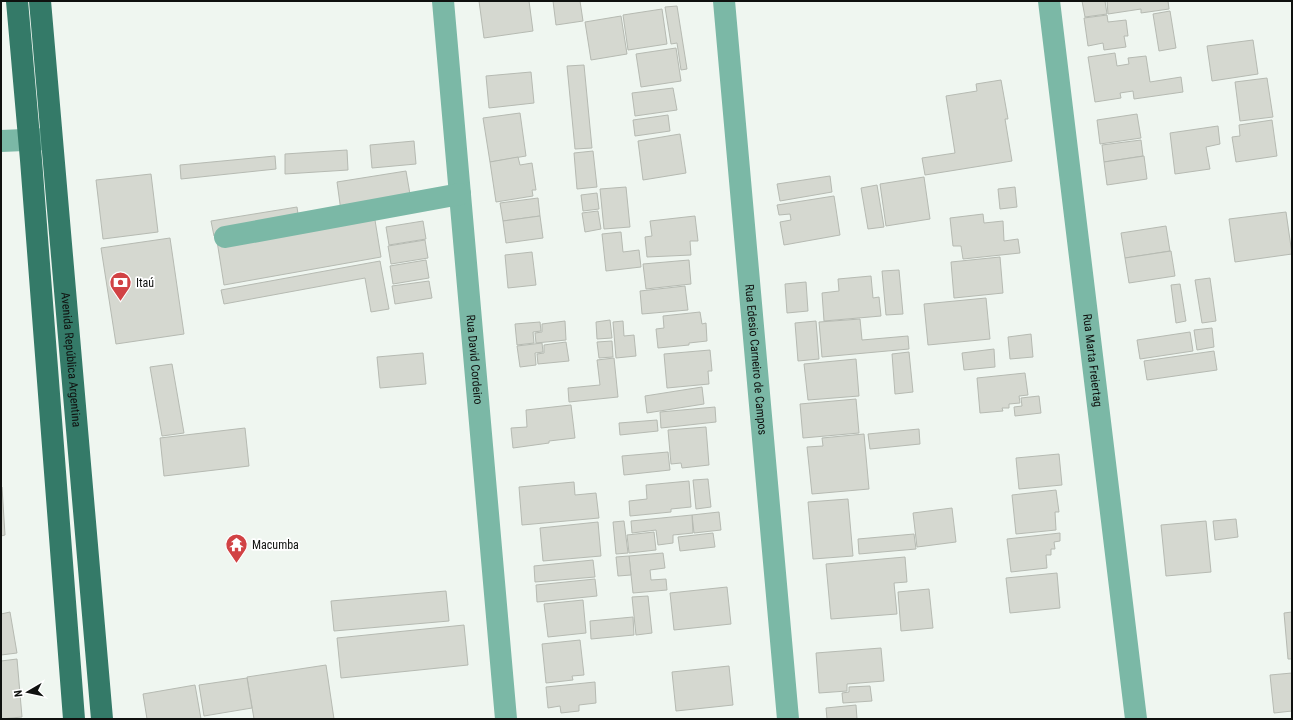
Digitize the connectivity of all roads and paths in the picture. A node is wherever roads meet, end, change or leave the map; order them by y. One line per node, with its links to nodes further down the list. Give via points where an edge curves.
1 (17, 1): 7 (main road, Avenida República Argentina)
2 (40, 1): 6 (main road, Avenida República Argentina)
3 (443, 1): 9 (street, Rua David Cordeiro)
4 (724, 1): 14 (street, Rua Edesio Carneiro de Campos)
5 (1049, 1): 15 (street, Rua Marta Freiertag)
6 (52, 139): 7 (street); 12 (main road, Avenida República Argentina)
7 (29, 140): 8 (street); 11 (main road, Avenida República Argentina)
8 (1, 141)
9 (460, 194): 10 (street); 13 (street, Rua David Cordeiro)
10 (225, 237)
11 (74, 719)
12 (102, 719)
13 (506, 719)
14 (788, 719)
15 (1136, 719)

